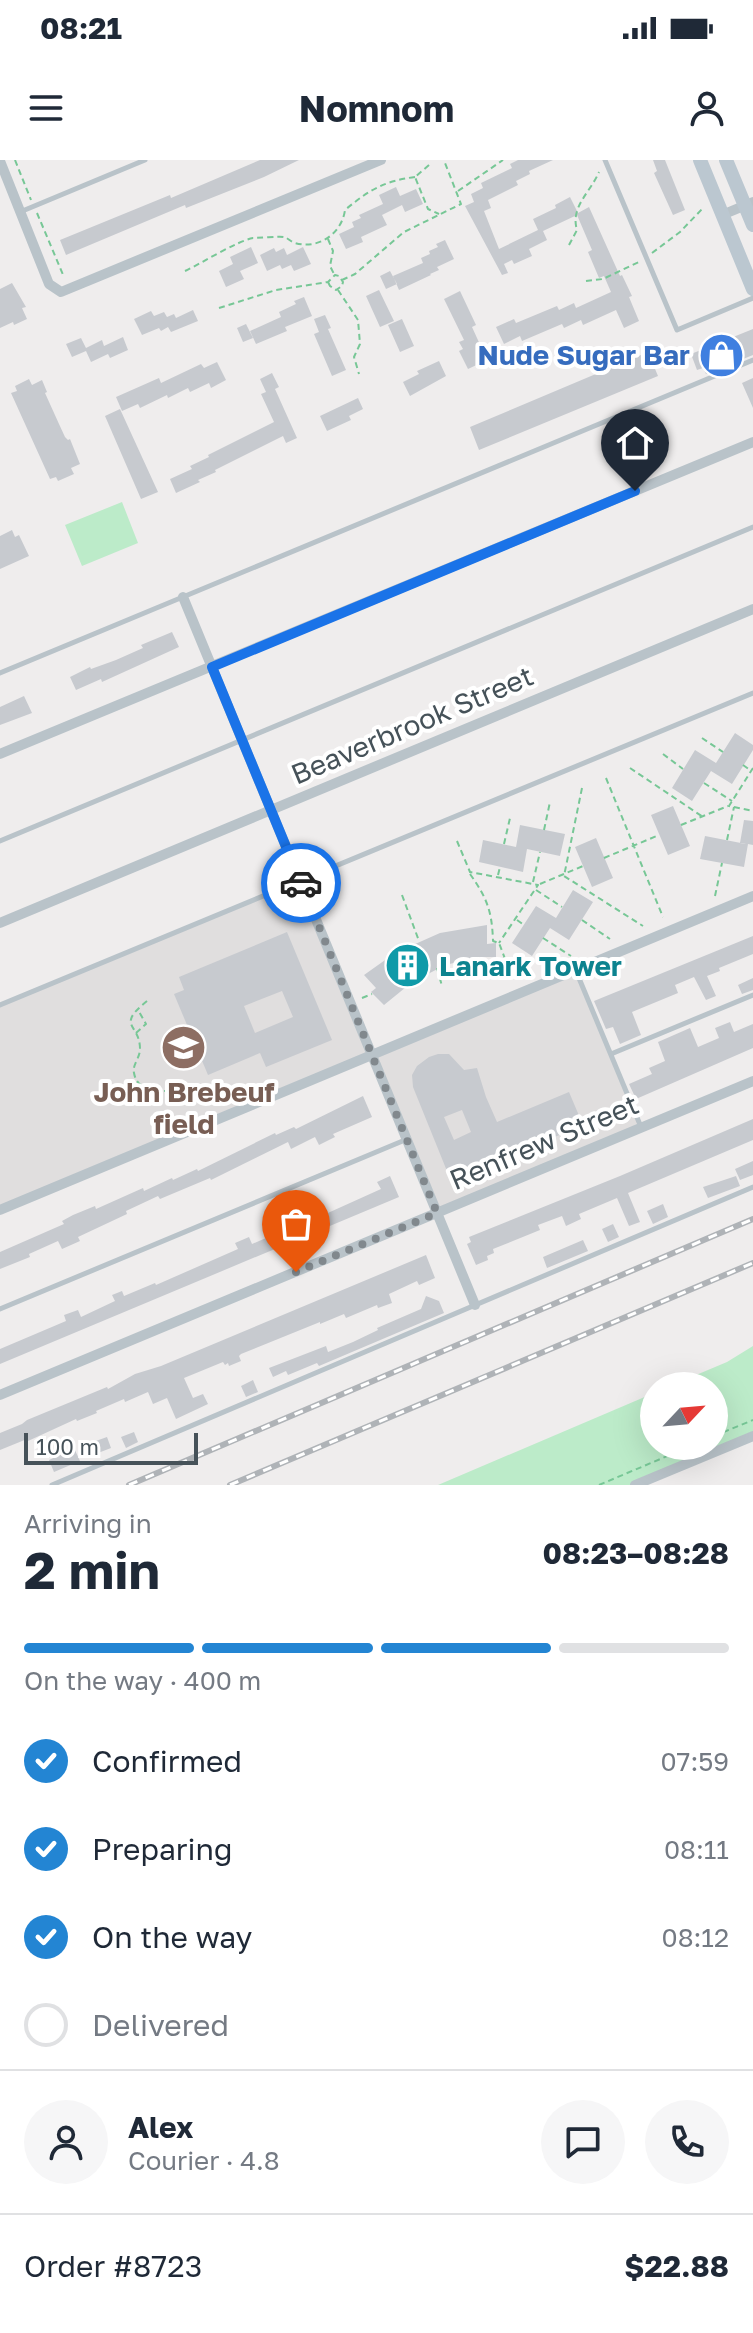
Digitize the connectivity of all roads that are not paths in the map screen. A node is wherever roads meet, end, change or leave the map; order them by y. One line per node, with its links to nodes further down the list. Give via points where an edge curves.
1 (145, 160): 8 (lane)
2 (381, 160): 8 (street, via 61,292 49,284)
3 (605, 160): 12 (lane, via 677,330)
4 (700, 160): 9 (main road)
5 (726, 160): 7 (main road)
6 (0, 161): 8 (street)
7 (749, 204): 9 (street); 10 (main road)
8 (20, 212)
9 (722, 215): 11 (main road)
10 (753, 225)
11 (753, 289)
12 (753, 298)
13 (753, 360): 16 (lane)
14 (753, 442): 18 (street)
15 (753, 527): 21 (lane)
16 (183, 597): 18 (street); 19 (lane)
17 (753, 609): 23 (street, Beaverbrook Street)
18 (212, 667): 21 (street); 22 (street)
19 (0, 673)
20 (753, 693): 25 (lane)
21 (242, 740): 23 (street); 24 (lane)
22 (0, 754)
23 (271, 810): 25 (street); 27 (street, Beaverbrook Street)
24 (0, 841)
25 (300, 881): 30 (lane); 32 (street)
26 (753, 896): 28 (street)
27 (0, 923)
28 (576, 970): 31 (lane); 32 (street)
29 (753, 995): 31 (lane)
30 (0, 1005)
31 (611, 1054): 34 (lane)
32 (372, 1055): 35 (street); 37 (street)
33 (753, 1081): 34 (street, Renfrew Street)
34 (641, 1127): 38 (street, Renfrew Street)
35 (407, 1140): 38 (street); 40 (lane)
36 (753, 1187): 39 (lane)
37 (0, 1210)
38 (437, 1213): 39 (street); 41 (street, Renfrew Street)
39 (475, 1305): 43 (lane)
40 (0, 1309)
41 (0, 1395)
42 (753, 1436): 44 (street)
43 (52, 1485)
44 (635, 1485)

